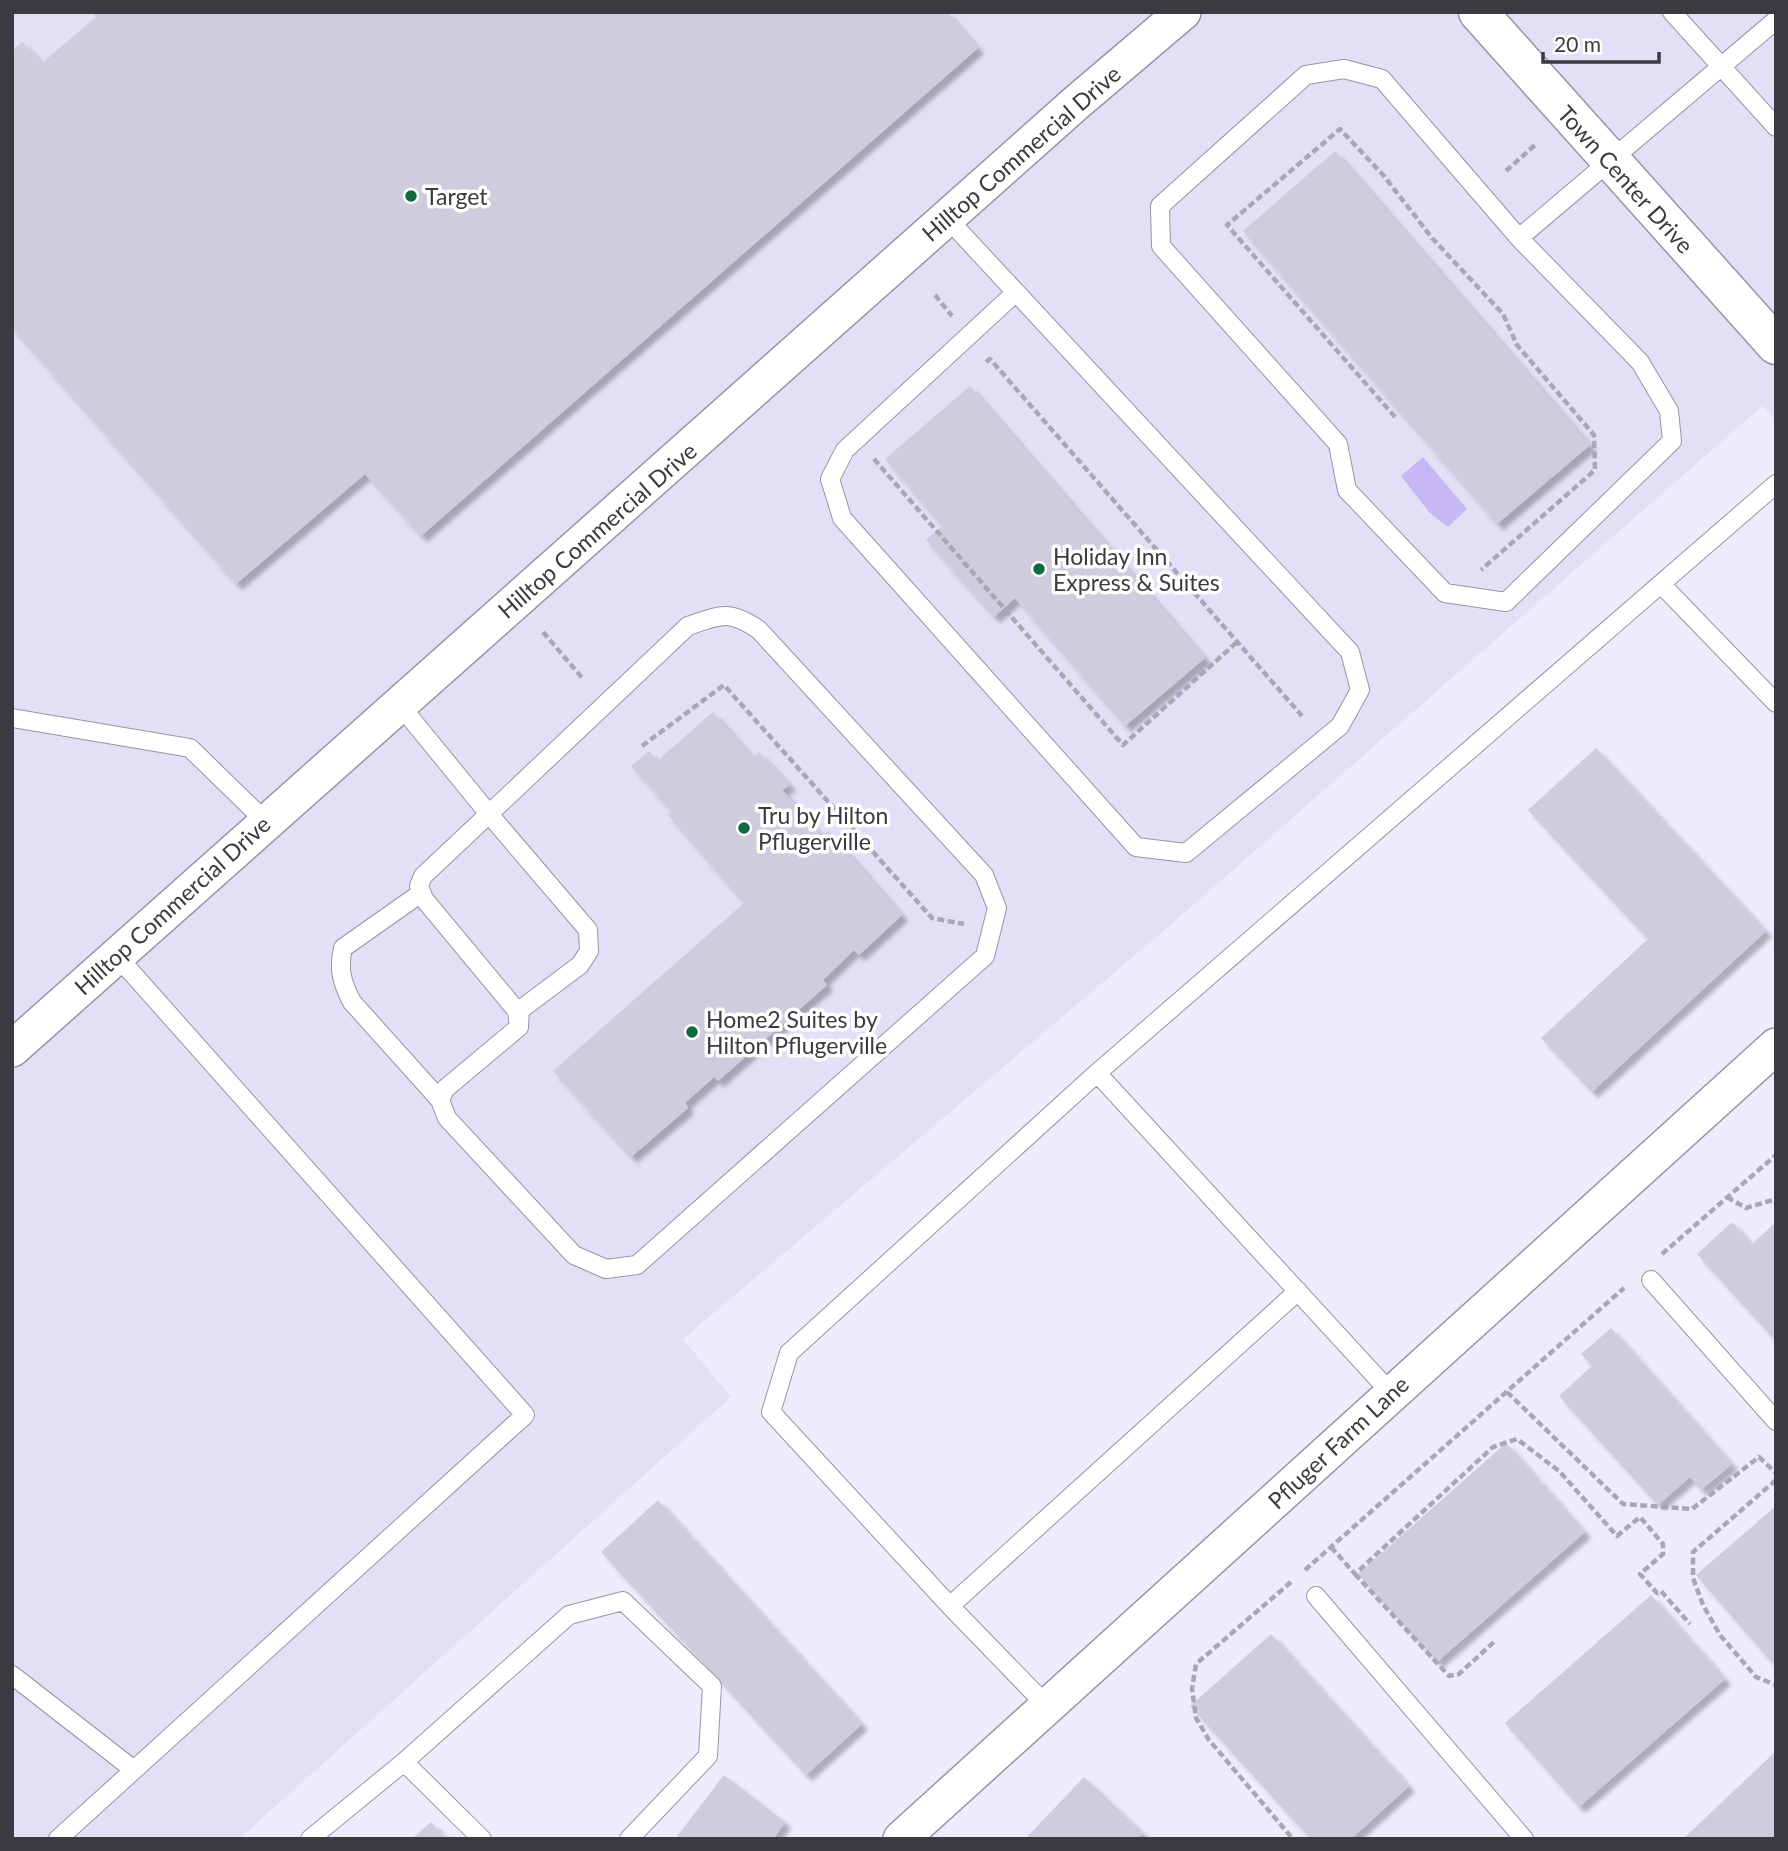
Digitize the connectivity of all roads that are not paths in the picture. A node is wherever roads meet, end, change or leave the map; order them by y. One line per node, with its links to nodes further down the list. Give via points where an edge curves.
1 (1183, 12): 8 (street, Hilltop Commercial Drive)
2 (1478, 12): 7 (street, Town Center Drive)
3 (1672, 12): 5 (lane)
4 (1776, 20): 5 (lane)
5 (1722, 68): 6 (lane); 7 (lane)
6 (1776, 127)
7 (1611, 162): 9 (lane); 11 (street, Town Center Drive)
8 (947, 218): 10 (lane); 15 (street, Hilltop Commercial Drive)
9 (1519, 238): 9 (lane, via 1382,79 1344,69 1306,75 1160,206 1161,246 1338,444 1347,490 1446,593 1506,602 1672,441 1669,411 1640,362)
10 (1016, 292): 10 (lane, via 1350,652 1360,690 1340,726 1186,853 1136,847 842,518 830,480 845,450)
11 (1776, 345)
12 (1776, 484): 13 (lane)
13 (1661, 584): 14 (lane); 24 (lane)
14 (1776, 703)
15 (399, 704): 17 (lane); 18 (street, Hilltop Commercial Drive)
16 (12, 718): 18 (lane, via 190,748)
17 (489, 814): 19 (lane, via 423,876); 21 (lane, via 588,930 589,951 580,965 520,1010); 25 (lane, via 688,626 715,615 740,617 759,630 975,864 997,908 985,956 637,1265 606,1269 574,1255 447,1118)
18 (265, 821): 20 (street, Hilltop Commercial Drive)
19 (421, 893): 21 (lane, via 517,1011); 25 (lane, via 344,948 340,965 352,1002)
20 (116, 955): 23 (street, Hilltop Commercial Drive); 35 (lane, via 525,1415)
21 (519, 1027): 25 (lane, via 445,1089)
22 (1776, 1045): 28 (street, Pfluger Farm Lane)
23 (12, 1049)
24 (1097, 1073): 27 (lane); 31 (lane, via 789,1353 771,1412)
25 (440, 1100)
26 (1651, 1280): 29 (lane)
27 (1298, 1291): 28 (lane); 31 (lane)
28 (1391, 1394): 33 (street, Pfluger Farm Lane)
29 (1776, 1421)
30 (1316, 1596): 41 (lane)
31 (950, 1606): 33 (lane)
32 (12, 1675): 35 (lane)
33 (1048, 1707): 40 (street, Pfluger Farm Lane)
34 (404, 1762): 37 (lane); 38 (lane); 39 (lane, via 569,1615 623,1601 712,1686 708,1756)
35 (134, 1770): 36 (lane)
36 (58, 1839)
37 (310, 1839)
38 (482, 1839)
39 (629, 1839)
40 (901, 1839)
41 (1524, 1839)

